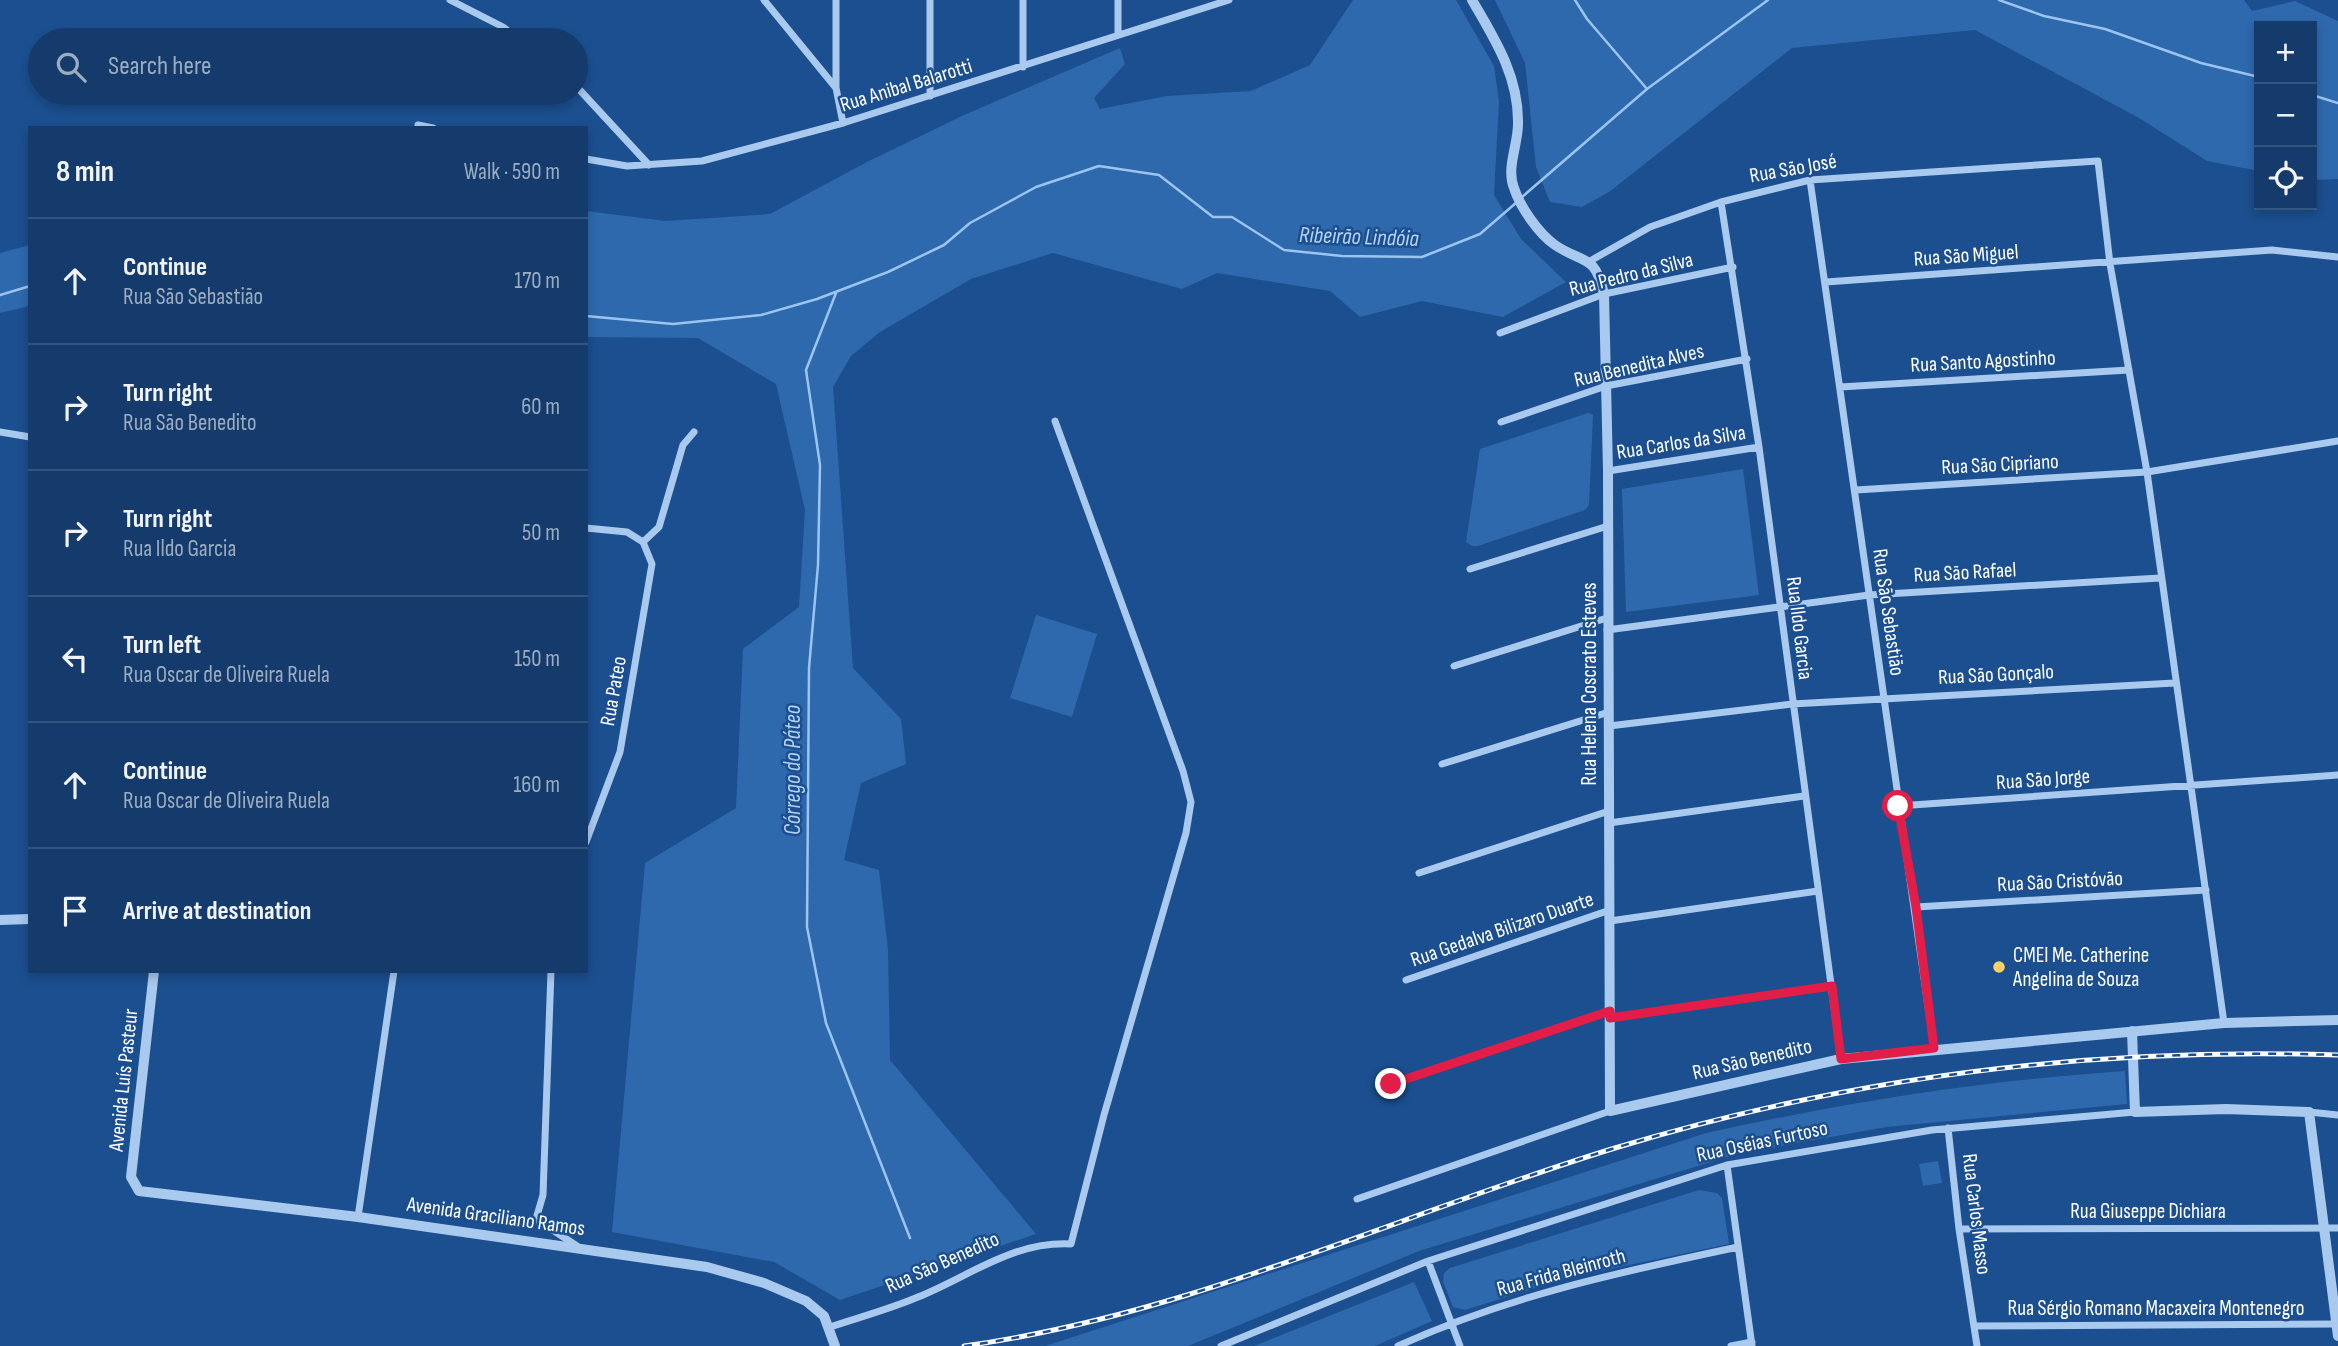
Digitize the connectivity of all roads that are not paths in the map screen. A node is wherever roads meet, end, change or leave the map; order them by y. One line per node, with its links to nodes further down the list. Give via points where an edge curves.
1 (450, 0): 9 (street)
2 (764, 0): 12 (street)
3 (836, 0): 12 (street)
4 (930, 0): 13 (street)
5 (1023, 0): 11 (street)
6 (1118, 0): 10 (street)
7 (1229, 0): 10 (street, Rua Anibal Balarotti)
8 (1472, 0): 23 (street, via 1498,44 1516,93 1513,188 1553,244)
9 (504, 28)
10 (1118, 34): 11 (street, Rua Anibal Balarotti)
11 (1023, 67): 13 (street, Rua Anibal Balarotti)
12 (836, 88): 15 (street)
13 (930, 96): 15 (street, Rua Anibal Balarotti)
14 (588, 99): 19 (street)
15 (843, 123): 19 (street, Rua Anibal Balarotti, via 702,161)
16 (418, 125): 17 (street)
17 (423, 126)
18 (588, 159): 19 (street, Rua Anibal Balarotti)
19 (649, 166)
20 (1810, 180): 21 (street, Rua São José); 24 (street, Rua São José, via 2098,161); 26 (street, Rua São Sebastião)
21 (1721, 202): 23 (street, Rua São José, via 1650,227); 25 (street, Rua Ildo Garcia)
22 (2338, 257): 24 (street, Rua São Miguel, via 2272,250)
23 (1590, 261): 27 (street, Rua Helena Coscrato Esteves)
24 (2110, 264): 26 (street, Rua São Miguel); 30 (street)
25 (1732, 267): 27 (street, Rua Pedro da Silva); 29 (street, Rua Ildo Garcia)
26 (1826, 282): 32 (street, Rua São Sebastião)
27 (1604, 294): 28 (street, Rua Pedro da Silva); 31 (street, Rua Helena Coscrato Esteves)
28 (1500, 333)
29 (1747, 359): 31 (street, Rua Benedita Alves); 39 (street, Rua Ildo Garcia)
30 (2129, 370): 32 (street, Rua Santo Agostinho); 41 (street)
31 (1606, 386): 34 (street, Rua Benedita Alves); 40 (street, Rua Helena Coscrato Esteves)
32 (1840, 387): 42 (street, Rua São Sebastião)
33 (1055, 421): 102 (street, Rua São Benedito, via 1183,771 1191,802 1186,833 1071,1244 1037,1244 1016,1250 918,1297)
34 (1501, 422)
35 (0, 432): 37 (street)
36 (694, 432): 45 (street, via 683,444 659,527)
37 (28, 437)
38 (2338, 441): 41 (street, Rua São Cipriano)
39 (1759, 447): 40 (street, Rua Carlos da Silva); 49 (street, Rua Ildo Garcia)
40 (1608, 471): 43 (street, Rua Helena Coscrato Esteves)
41 (2147, 472): 42 (street, Rua São Cipriano); 47 (street)
42 (1856, 490): 48 (street, Rua São Sebastião)
43 (1608, 526): 46 (street); 50 (street, Rua Helena Coscrato Esteves)
44 (588, 528): 45 (street, via 627,532)
45 (643, 542): 64 (street, Rua Pateo, via 652,564 620,752)
46 (1470, 569)
47 (2160, 578): 48 (street, Rua São Rafael); 53 (street)
48 (1869, 595): 49 (street, Rua São Rafael); 54 (street, Rua São Sebastião)
49 (1780, 605): 51 (street, Rua São Rafael); 55 (street, Rua Ildo Garcia)
50 (1607, 618): 51 (street, Rua Helena Coscrato Esteves); 52 (street)
51 (1607, 630): 56 (street, Rua Helena Coscrato Esteves)
52 (1454, 666)
53 (2175, 683): 54 (street, Rua São Gonçalo); 60 (street)
54 (1883, 698): 55 (street, Rua São Gonçalo); 62 (street, Rua São Sebastião)
55 (1792, 704): 57 (street, Rua São Gonçalo); 61 (street, Rua Ildo Garcia)
56 (1609, 712): 57 (street, Rua Helena Coscrato Esteves); 58 (street)
57 (1609, 726): 63 (street, Rua Helena Coscrato Esteves)
58 (1442, 764)
59 (2338, 775): 60 (street, Rua São Jorge)
60 (2191, 787): 62 (street, Rua São Jorge); 66 (street)
61 (1804, 796): 63 (street); 67 (street, Rua Ildo Garcia)
62 (1898, 806): 68 (street, Rua São Sebastião)
63 (1609, 817): 65 (street); 69 (street, Rua Helena Coscrato Esteves)
64 (588, 837)
65 (1419, 873)
66 (2206, 890): 68 (street, Rua São Cristóvão); 79 (street)
67 (1818, 891): 69 (street, Rua Gedalva Bilizaro Duarte); 76 (street, Rua Ildo Garcia)
68 (1916, 907): 81 (street, Rua São Sebastião)
69 (1610, 916): 75 (street, Rua Gedalva Bilizaro Duarte); 77 (street, Rua Helena Coscrato Esteves)
70 (28, 919): 71 (street)
71 (0, 920)
72 (154, 973): 90 (street, Avenida Luís Pasteur, via 131,1177)
73 (394, 973): 92 (street)
74 (551, 973): 96 (street, via 543,1195 536,1219)
75 (1406, 980)
76 (1832, 986): 77 (street); 82 (street, Rua Ildo Garcia)
77 (1610, 1015): 83 (street); 84 (street, Rua Helena Coscrato Esteves)
78 (2338, 1020): 79 (street, Rua São Benedito)
79 (2224, 1023): 80 (street, Rua São Benedito)
80 (2132, 1031): 81 (street, Rua São Benedito); 85 (street)
81 (1934, 1048): 82 (street, Rua São Benedito)
82 (1841, 1059): 84 (street, Rua São Benedito)
83 (1391, 1084)
84 (1610, 1111): 91 (street, Rua São Benedito)
85 (2136, 1112): 86 (street, Rua Oséias Furtoso); 88 (street, Rua Oséias Furtoso)
86 (2309, 1112): 87 (street, Rua Oséias Furtoso); 94 (street)
87 (2338, 1115)
88 (1948, 1128): 89 (street, Rua Oséias Furtoso); 93 (street, Rua Carlos Masso)
89 (1727, 1165): 97 (street); 98 (street, Rua Oséias Furtoso)
90 (139, 1191): 92 (street, Avenida Graciliano Ramos)
91 (1357, 1199)
92 (358, 1217): 96 (street, Avenida Graciliano Ramos)
93 (1959, 1228): 94 (street, Rua Giuseppe Dichiara); 101 (street, Rua Carlos Masso)
94 (2322, 1228): 95 (street, Rua Giuseppe Dichiara); 100 (street)
95 (2338, 1228)
96 (577, 1246): 102 (street, Avenida Graciliano Ramos, via 707,1267 764,1283 806,1301)
97 (1738, 1247): 99 (street, Rua Frida Bleinroth, via 1578,1281); 104 (street)
98 (1428, 1261): 99 (street); 106 (street, Rua Oséias Furtoso)
99 (1451, 1322): 107 (street, Rua Frida Bleinroth); 108 (street)
100 (2337, 1324): 101 (street, Rua Sérgio Romano Macaxeira Montenegro); 103 (street)
101 (1975, 1326): 110 (street, Rua Carlos Masso)
102 (830, 1327): 105 (street)
103 (2338, 1336)
104 (1752, 1344): 109 (street)
105 (835, 1346)
106 (1221, 1346)
107 (1398, 1346)
108 (1460, 1346)
109 (1731, 1346)
110 (1978, 1346)

